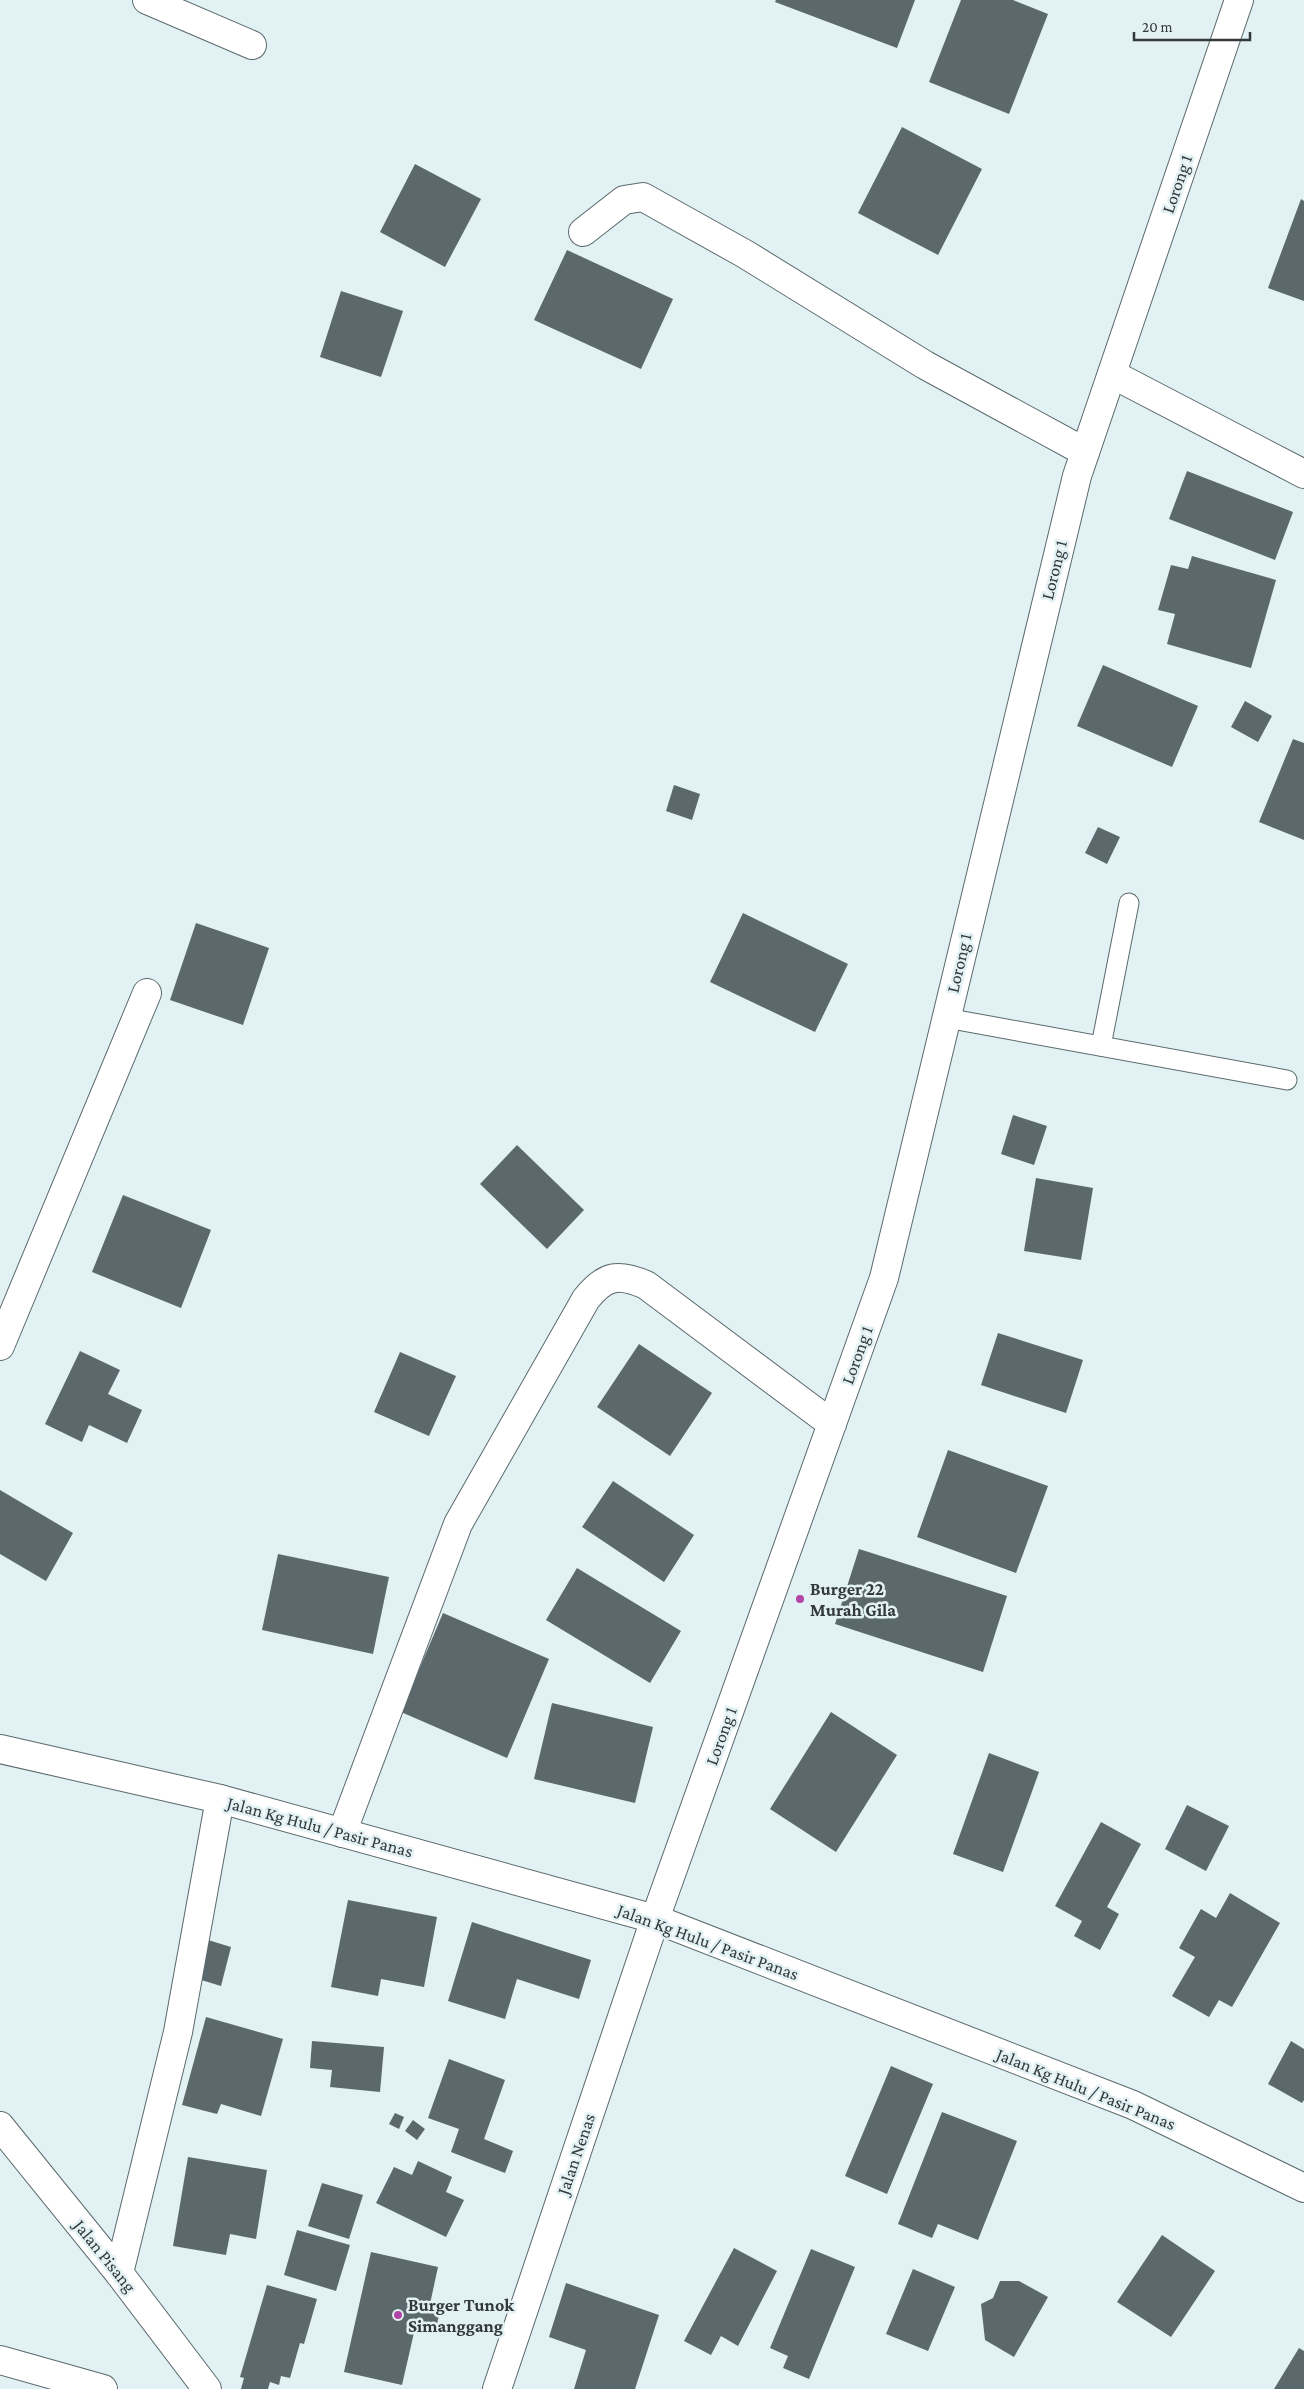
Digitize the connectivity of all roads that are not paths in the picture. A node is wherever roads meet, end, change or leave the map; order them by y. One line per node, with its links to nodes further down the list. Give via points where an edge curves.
1 (147, 0): 3 (street)
2 (1239, 0): 5 (street, Lorong 1)
3 (252, 45)
4 (583, 232): 6 (street, via 624,200 643,197 745,254 925,365)
5 (1112, 374): 6 (street, Lorong 1); 7 (street)
6 (1085, 452): 10 (street, Lorong 1)
7 (1304, 474)
8 (1130, 903): 11 (lane)
9 (147, 993): 13 (street)
10 (946, 1018): 11 (lane); 14 (street, Lorong 1, via 884,1278)
11 (1101, 1046): 12 (lane)
12 (1287, 1080)
13 (0, 1346)
14 (832, 1424): 17 (street, via 646,1285 628,1278 611,1278 597,1285 458,1524); 18 (street, Lorong 1)
15 (0, 1749): 16 (street, Jalan Kg Hulu / Pasir Panas)
16 (220, 1799): 17 (street, Jalan Kg Hulu / Pasir Panas); 21 (street, via 178,2032)
17 (342, 1833): 18 (street, Jalan Kg Hulu / Pasir Panas)
18 (655, 1919): 20 (street, Jalan Kg Hulu / Pasir Panas, via 1133,2105); 25 (street, Jalan Nenas)
19 (0, 2126): 21 (street, Jalan Pisang)
20 (1304, 2188)
21 (119, 2272): 24 (street, Jalan Pisang)
22 (0, 2360): 23 (street)
23 (103, 2389)
24 (207, 2389)
25 (497, 2389)

